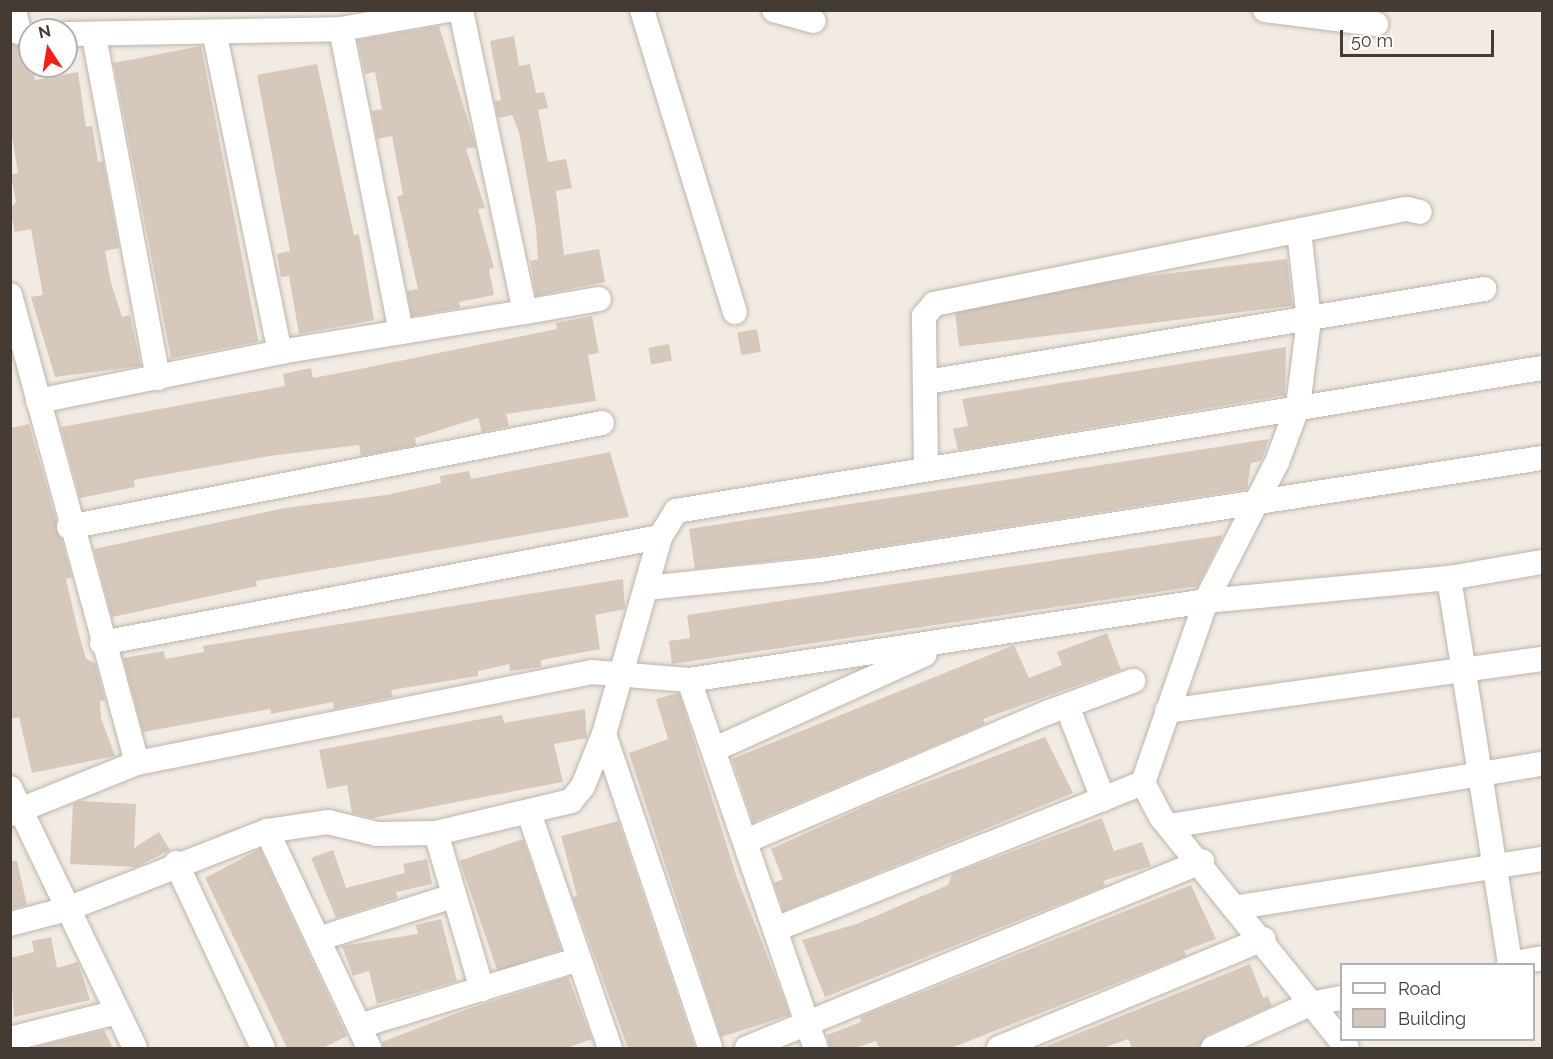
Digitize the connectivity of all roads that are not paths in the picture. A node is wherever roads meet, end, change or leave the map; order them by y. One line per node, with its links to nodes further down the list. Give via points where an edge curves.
1 (448, 10): 8 (street)
2 (462, 10): 17 (street)
3 (642, 10): 18 (street)
4 (774, 10): 6 (street)
5 (1265, 10): 7 (street)
6 (814, 21)
7 (1376, 24)
8 (341, 29): 11 (street); 20 (street)
9 (78, 35): 10 (street)
10 (94, 36): 11 (street); 24 (street)
11 (215, 36): 21 (street)
12 (1420, 212): 13 (street, via 1407,209)
13 (1299, 231): 19 (street); 25 (street, via 934,304 924,316)
14 (1484, 289): 19 (street)
15 (10, 295): 22 (street)
16 (599, 299): 17 (street)
17 (525, 312): 20 (street)
18 (735, 312)
19 (1310, 320): 25 (street); 27 (street)
20 (401, 332): 21 (street)
21 (280, 352): 24 (street)
22 (17, 353): 26 (street)
23 (1542, 368): 27 (street)
24 (158, 378): 26 (street)
25 (927, 382): 30 (street)
26 (38, 401): 32 (street)
27 (1298, 406): 30 (street); 31 (street)
28 (602, 423): 32 (street)
29 (1542, 458): 31 (street)
30 (926, 468): 33 (street, via 693,505 669,517)
31 (1258, 502): 36 (street, via 820,570); 37 (street)
32 (69, 527): 39 (street)
33 (660, 537): 36 (street); 39 (street)
34 (1542, 562): 35 (street)
35 (1449, 578): 37 (street); 42 (street)
36 (646, 588): 41 (street)
37 (1206, 601): 38 (street); 46 (street)
38 (952, 642): 43 (street); 48 (street)
39 (102, 643): 49 (street)
40 (1542, 658): 42 (street)
41 (620, 672): 43 (street, via 640,679); 47 (street); 49 (street, via 591,672)
42 (1464, 673): 46 (street); 51 (street)
43 (689, 680): 48 (street)
44 (1133, 681): 45 (street)
45 (1067, 706): 54 (street); 60 (street)
46 (1167, 711): 52 (street)
47 (604, 734): 56 (street, via 578,794); 88 (street)
48 (715, 749): 60 (street)
49 (137, 763): 55 (street)
50 (1542, 764): 51 (street)
51 (1483, 776): 57 (street); 64 (street)
52 (1143, 783): 54 (street); 57 (street)
53 (10, 788): 55 (street)
54 (1103, 799): 69 (street)
55 (14, 813): 67 (street)
56 (529, 813): 59 (street); 73 (street)
57 (1170, 826): 62 (street)
58 (267, 831): 59 (street, via 328,822 377,834); 63 (street); 70 (street)
59 (436, 833): 65 (street)
60 (746, 841): 69 (street)
61 (1542, 860): 64 (street)
62 (1202, 861): 66 (street); 81 (street)
63 (176, 863): 67 (street); 85 (street)
64 (1496, 867): 66 (street); 74 (street)
65 (453, 896): 70 (street); 76 (street)
66 (1239, 907): 71 (street)
67 (67, 909): 68 (street); 79 (street)
68 (10, 924)
69 (776, 929): 81 (street)
70 (318, 939): 80 (street)
71 (1263, 939): 78 (street); 91 (street)
72 (1542, 958): 75 (street)
73 (579, 959): 76 (street); 87 (street)
74 (1510, 963)
75 (1515, 963)
76 (482, 989): 80 (street)
77 (1340, 998): 78 (street)
78 (1310, 1004): 83 (street); 92 (street)
79 (117, 1012): 82 (street); 84 (street)
80 (359, 1026): 86 (street)
81 (808, 1026): 89 (street); 90 (street)
82 (10, 1039)
83 (1340, 1040)
84 (135, 1048)
85 (263, 1048)
86 (369, 1048)
87 (610, 1048)
88 (710, 1048)
89 (747, 1048)
90 (816, 1048)
91 (999, 1048)
92 (1213, 1048)

